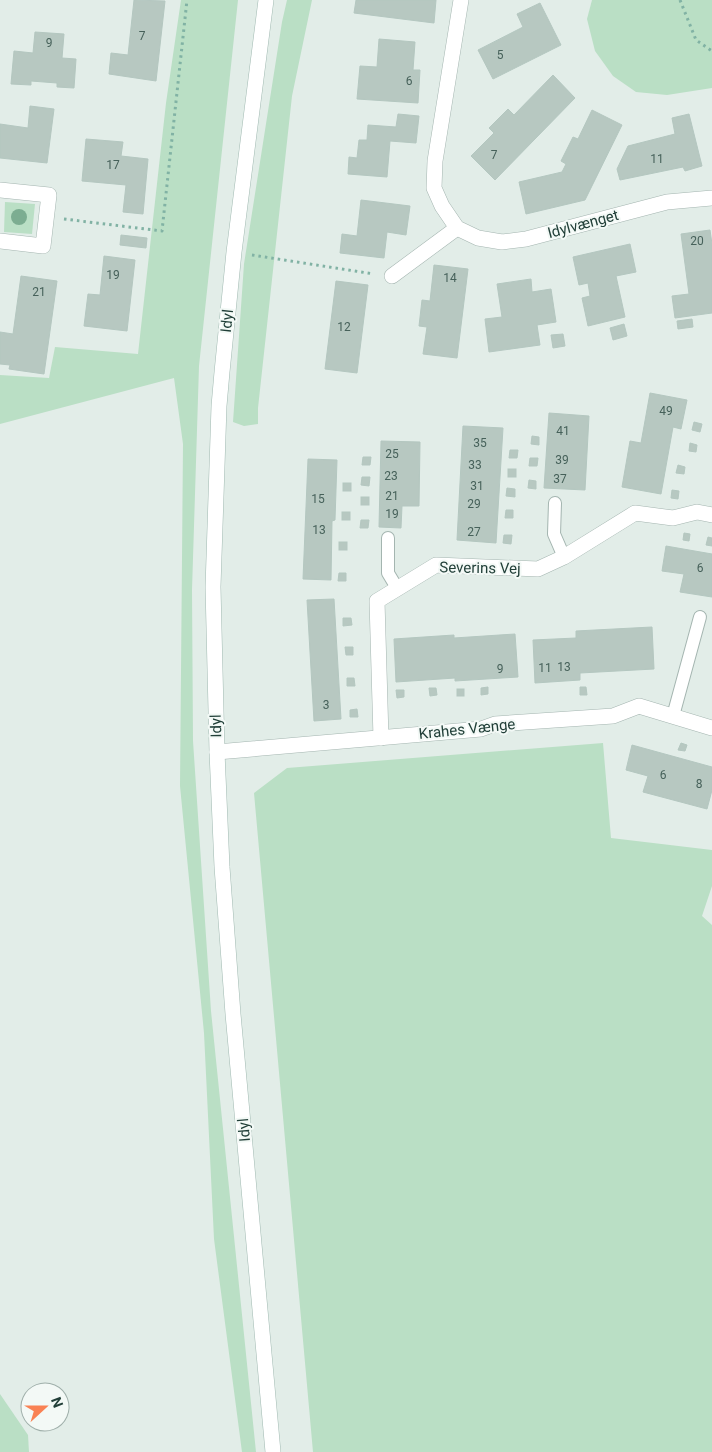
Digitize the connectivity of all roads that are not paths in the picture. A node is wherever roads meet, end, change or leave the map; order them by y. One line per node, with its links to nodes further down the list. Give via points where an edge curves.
1 (266, 0): 17 (street, Idyl, via 234,252 220,406 213,587)
2 (461, 0): 5 (street, via 434,179 434,188 442,206)
3 (0, 190): 6 (street, via 48,196 43,246)
4 (712, 198): 5 (street, Idylvænget, via 667,202 526,240 502,242 478,238)
5 (457, 228): 7 (street)
6 (0, 241)
7 (392, 276)
8 (555, 503): 11 (lane, via 554,534)
9 (712, 515): 11 (street, Severins Vej, via 697,512 673,518 635,513)
10 (388, 538): 12 (lane, via 388,574)
11 (564, 556): 12 (street, Severins Vej, via 538,569 436,565)
12 (398, 588): 16 (street, Severins Vej, via 376,600)
13 (700, 617): 14 (lane)
14 (673, 716): 15 (street, Krahes Vænge); 16 (street, Krahes Vænge, via 639,706 613,716 495,724 482,729)
15 (712, 728)
16 (382, 738): 17 (street, Krahes Vænge)
17 (216, 752): 18 (street, Idyl, via 233,1014)
18 (273, 1452)

